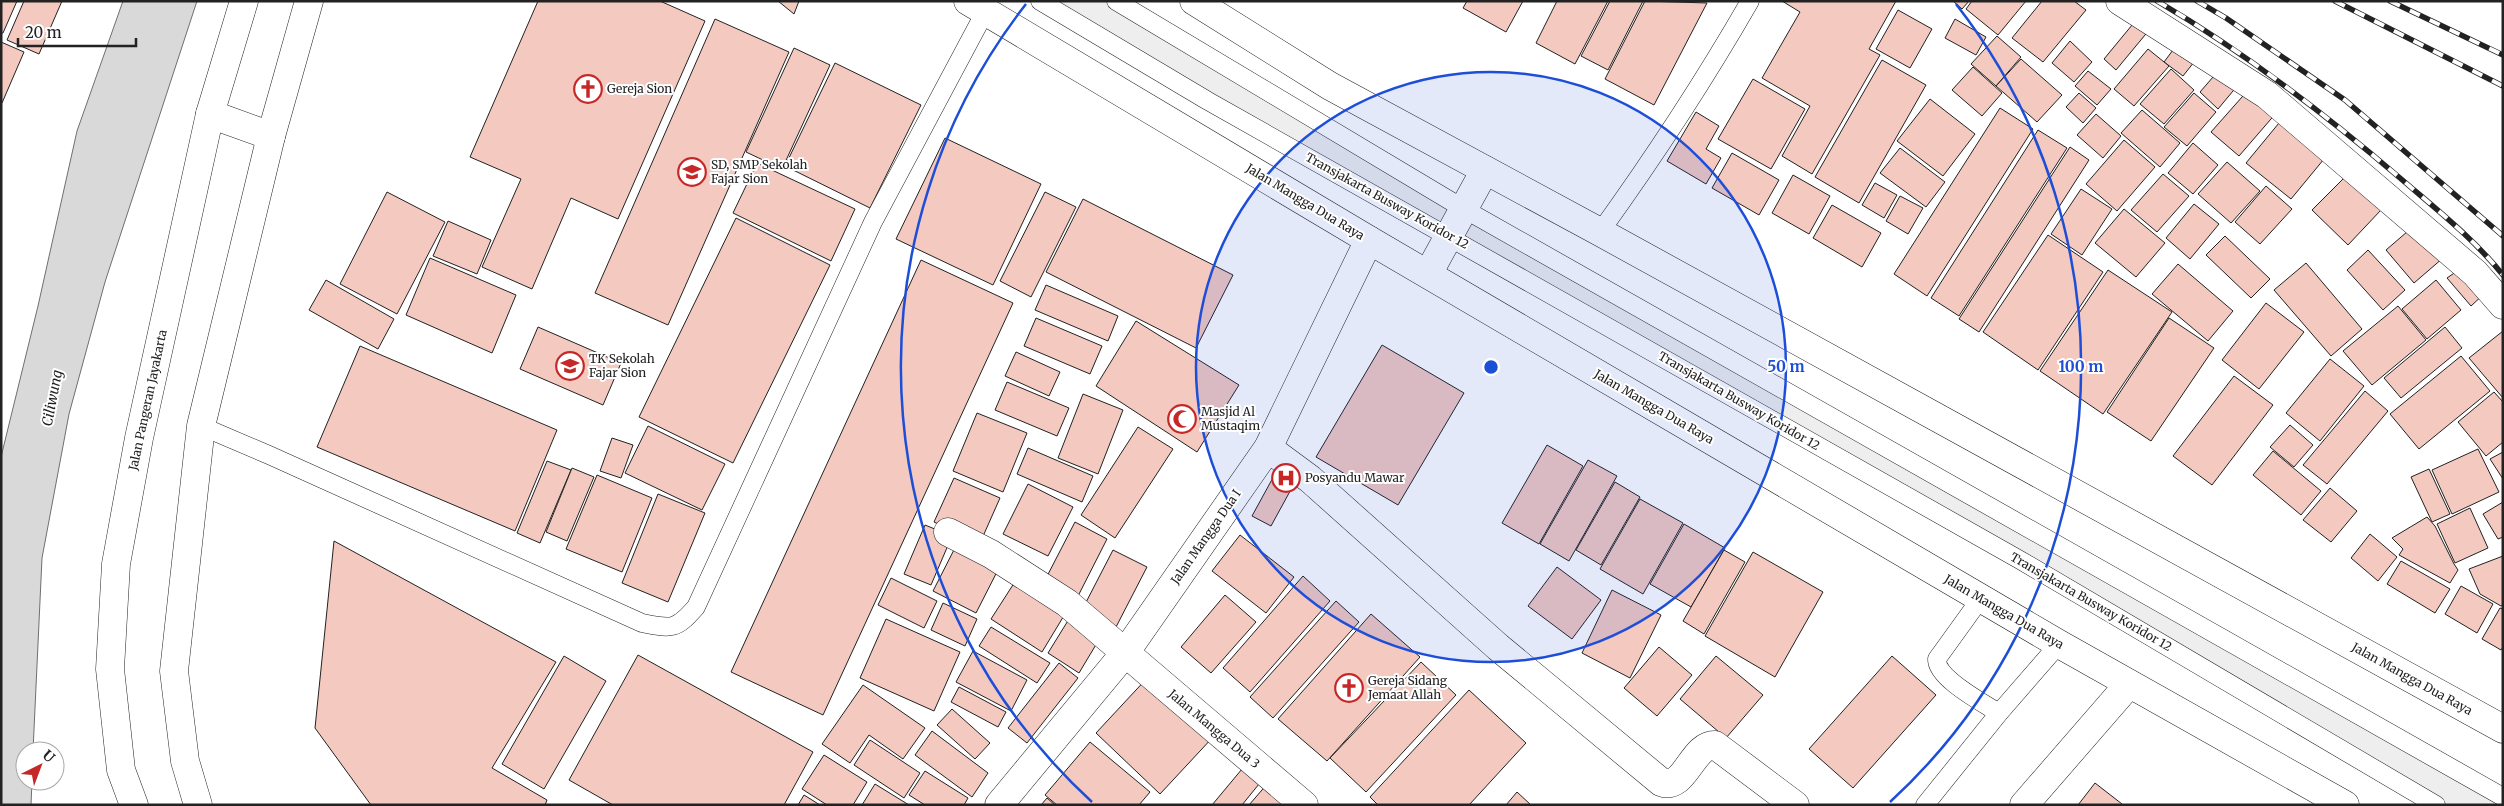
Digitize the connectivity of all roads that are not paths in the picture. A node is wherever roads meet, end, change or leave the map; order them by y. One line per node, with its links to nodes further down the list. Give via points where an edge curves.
1 (244, 1): 9 (main road, Jalan Pangeran Jayakarta)
2 (309, 1): 10 (main road)
3 (1040, 1): 14 (lane, Transjakarta Busway Koridor 12, via 1208,101)
4 (1116, 1): 12 (lane)
5 (1194, 1): 11 (main road, Jalan Mangga Dua Raya, via 1330,86)
6 (1750, 1): 13 (lane, via 1654,158)
7 (2120, 1): 17 (main road, via 2267,95 2475,273)
8 (976, 7): 15 (main road, Jalan Mangga Dua Raya); 18 (lane, via 696,607 683,622 666,628 642,623)
9 (210, 114): 10 (main road); 28 (main road, Jalan Pangeran Jayakarta, via 139,438 116,564 110,669 121,770)
10 (271, 136): 18 (main road)
11 (1485, 170): 12 (main road); 13 (main road, Jalan Mangga Dua Raya)
12 (1464, 209): 14 (main road); 27 (lane)
13 (1600, 232): 26 (main road, Jalan Mangga Dua Raya)
14 (1449, 236): 16 (main road); 36 (lane, Transjakarta Busway Koridor 12, via 2020,560)
15 (1369, 240): 16 (main road, Jalan Mangga Dua Raya); 19 (main road, Jalan Mangga Dua I)
16 (1428, 274): 21 (main road, Jalan Mangga Dua Raya)
17 (2503, 306)
18 (201, 426): 29 (main road, via 174,671 185,761)
19 (1268, 448): 23 (main road, Jalan Mangga Dua I); 32 (main road, via 1310,479 1498,647 1661,782 1674,782 1705,747 1715,745)
20 (948, 532): 23 (main road, Jalan Mangga Dua 3, via 991,554 1067,603)
21 (1980, 598): 22 (main road, Jalan Mangga Dua Raya); 25 (lane, via 1937,659 1936,666 1950,680)
22 (2059, 644): 24 (main road, Jalan Mangga Dua Raya); 25 (lane)
23 (1125, 653): 30 (main road, Jalan Mangga Dua I); 31 (main road, Jalan Mangga Dua 3)
24 (2129, 684): 34 (main road); 35 (main road, Jalan Mangga Dua Raya)
25 (1999, 714): 33 (lane)
26 (2503, 729)
27 (2503, 797)
28 (134, 805)
29 (198, 805)
30 (999, 805)
31 (1304, 805)
32 (1795, 805)
33 (1925, 805)
34 (2024, 805)
35 (2345, 805)
36 (2436, 805)

